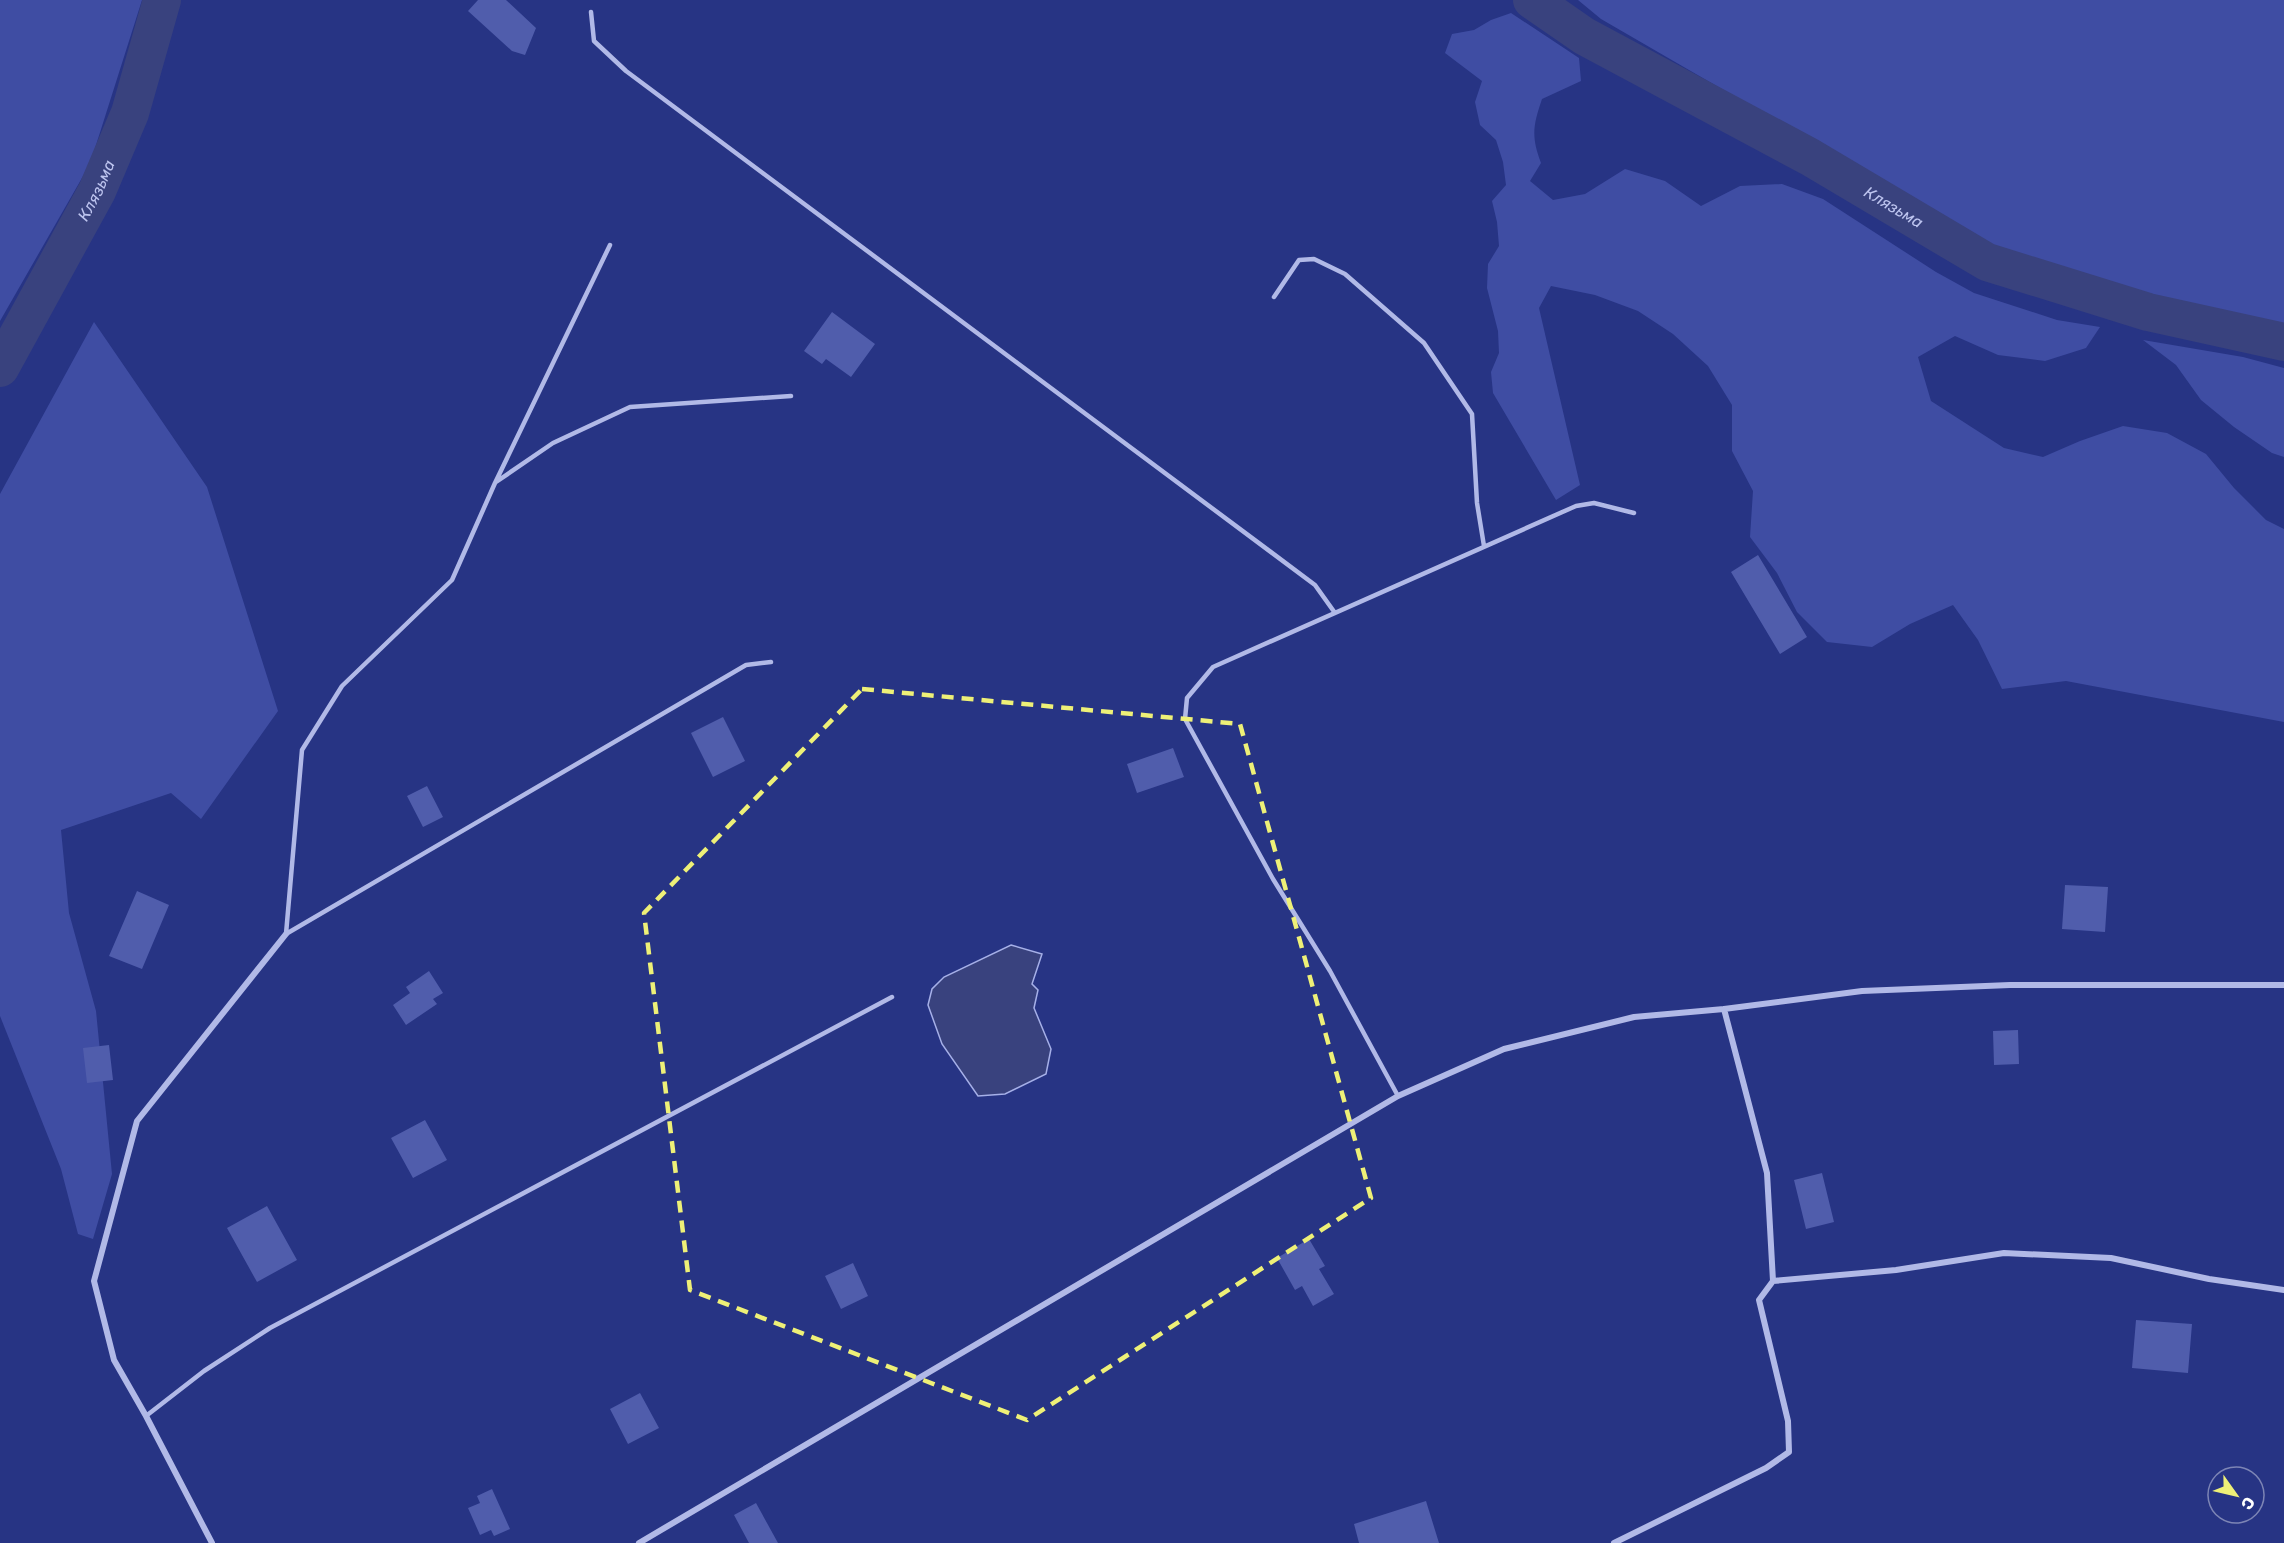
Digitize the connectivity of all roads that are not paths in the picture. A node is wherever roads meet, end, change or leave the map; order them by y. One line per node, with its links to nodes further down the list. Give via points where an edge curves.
1 (591, 12): 8 (lane, via 594,40 626,71 1315,585)
2 (610, 245): 5 (lane)
3 (1274, 297): 7 (lane, via 1299,260 1314,259 1345,274 1424,342 1472,414 1477,503)
4 (791, 396): 5 (lane, via 630,407 553,443)
5 (495, 483): 10 (lane, via 452,580 342,686 302,750)
6 (1634, 513): 7 (lane, via 1594,504 1576,506)
7 (1484, 546): 8 (lane)
8 (1335, 613): 14 (lane, via 1213,667 1186,698 1185,719)
9 (771, 662): 10 (lane, via 746,665)
10 (286, 934): 17 (street, via 137,1121 94,1281 114,1360)
11 (2284, 985): 13 (street, via 2010,985 1862,991)
12 (892, 997): 17 (lane, via 270,1328 204,1371)
13 (1724, 1009): 14 (street, via 1634,1017 1504,1049); 15 (street, via 1767,1173)
14 (1398, 1096): 19 (street)
15 (1773, 1281): 16 (street, via 1896,1270 2004,1253 2111,1258); 20 (street, via 1759,1300 1788,1421 1789,1452 1766,1468)
16 (2284, 1290)
17 (146, 1416): 18 (street)
18 (212, 1543)
19 (639, 1543)
20 (1614, 1543)

